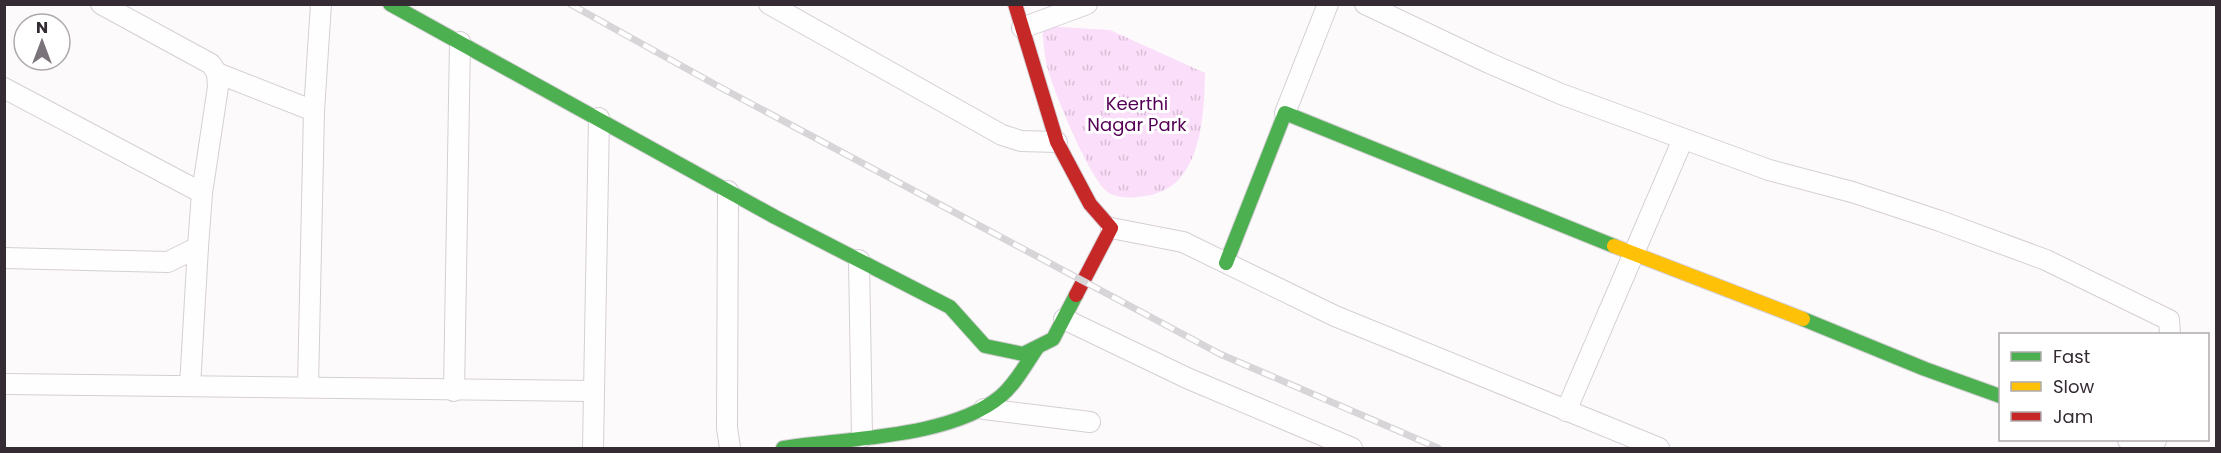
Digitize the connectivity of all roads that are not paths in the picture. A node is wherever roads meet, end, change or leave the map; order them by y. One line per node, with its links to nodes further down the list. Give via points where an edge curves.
1 (100, 4): 11 (street, via 211,64)
2 (321, 4): 13 (street)
3 (390, 4): 10 (street)
4 (768, 4): 17 (street, via 1002,135 1021,141)
5 (1015, 4): 9 (street)
6 (1088, 4): 9 (street)
7 (1328, 4): 14 (street)
8 (1365, 4): 16 (street, via 1561,94)
9 (1022, 28): 17 (street)
10 (460, 42): 15 (street); 32 (street)
11 (217, 73): 13 (street); 19 (street)
12 (4, 88): 19 (street)
13 (314, 111): 31 (street)
14 (1285, 113): 22 (street); 25 (street)
15 (598, 118): 18 (street); 33 (street)
16 (1683, 139): 22 (street); 27 (street, via 1769,170 1907,210 2046,260 2169,320)
17 (1057, 142): 20 (street, via 1090,204)
18 (728, 191): 24 (street); 42 (street)
19 (202, 193): 21 (street)
20 (1111, 228): 25 (street, via 1183,242); 26 (street)
21 (198, 247): 23 (street, via 168,262); 30 (street)
22 (1635, 255): 34 (street); 36 (street)
23 (4, 258)
24 (859, 260): 28 (street, via 950,307 985,346 1023,354); 38 (street)
25 (1226, 263): 36 (street, via 1335,316)
26 (1064, 319): 28 (street, via 1053,339); 44 (street, via 1187,378)
27 (2170, 333)
28 (1037, 348): 35 (street, via 1002,395)
29 (4, 384): 30 (street)
30 (190, 386): 31 (street)
31 (308, 386): 32 (street)
32 (454, 391): 33 (street)
33 (593, 392): 41 (street)
34 (1999, 395)
35 (984, 409): 37 (street); 38 (street, via 930,428)
36 (1566, 411): 45 (street)
37 (1090, 422)
38 (862, 437): 43 (street)
39 (2132, 441): 40 (street)
40 (2155, 446)
41 (593, 448)
42 (730, 448)
43 (783, 448)
44 (1352, 448)
45 (1659, 448)

